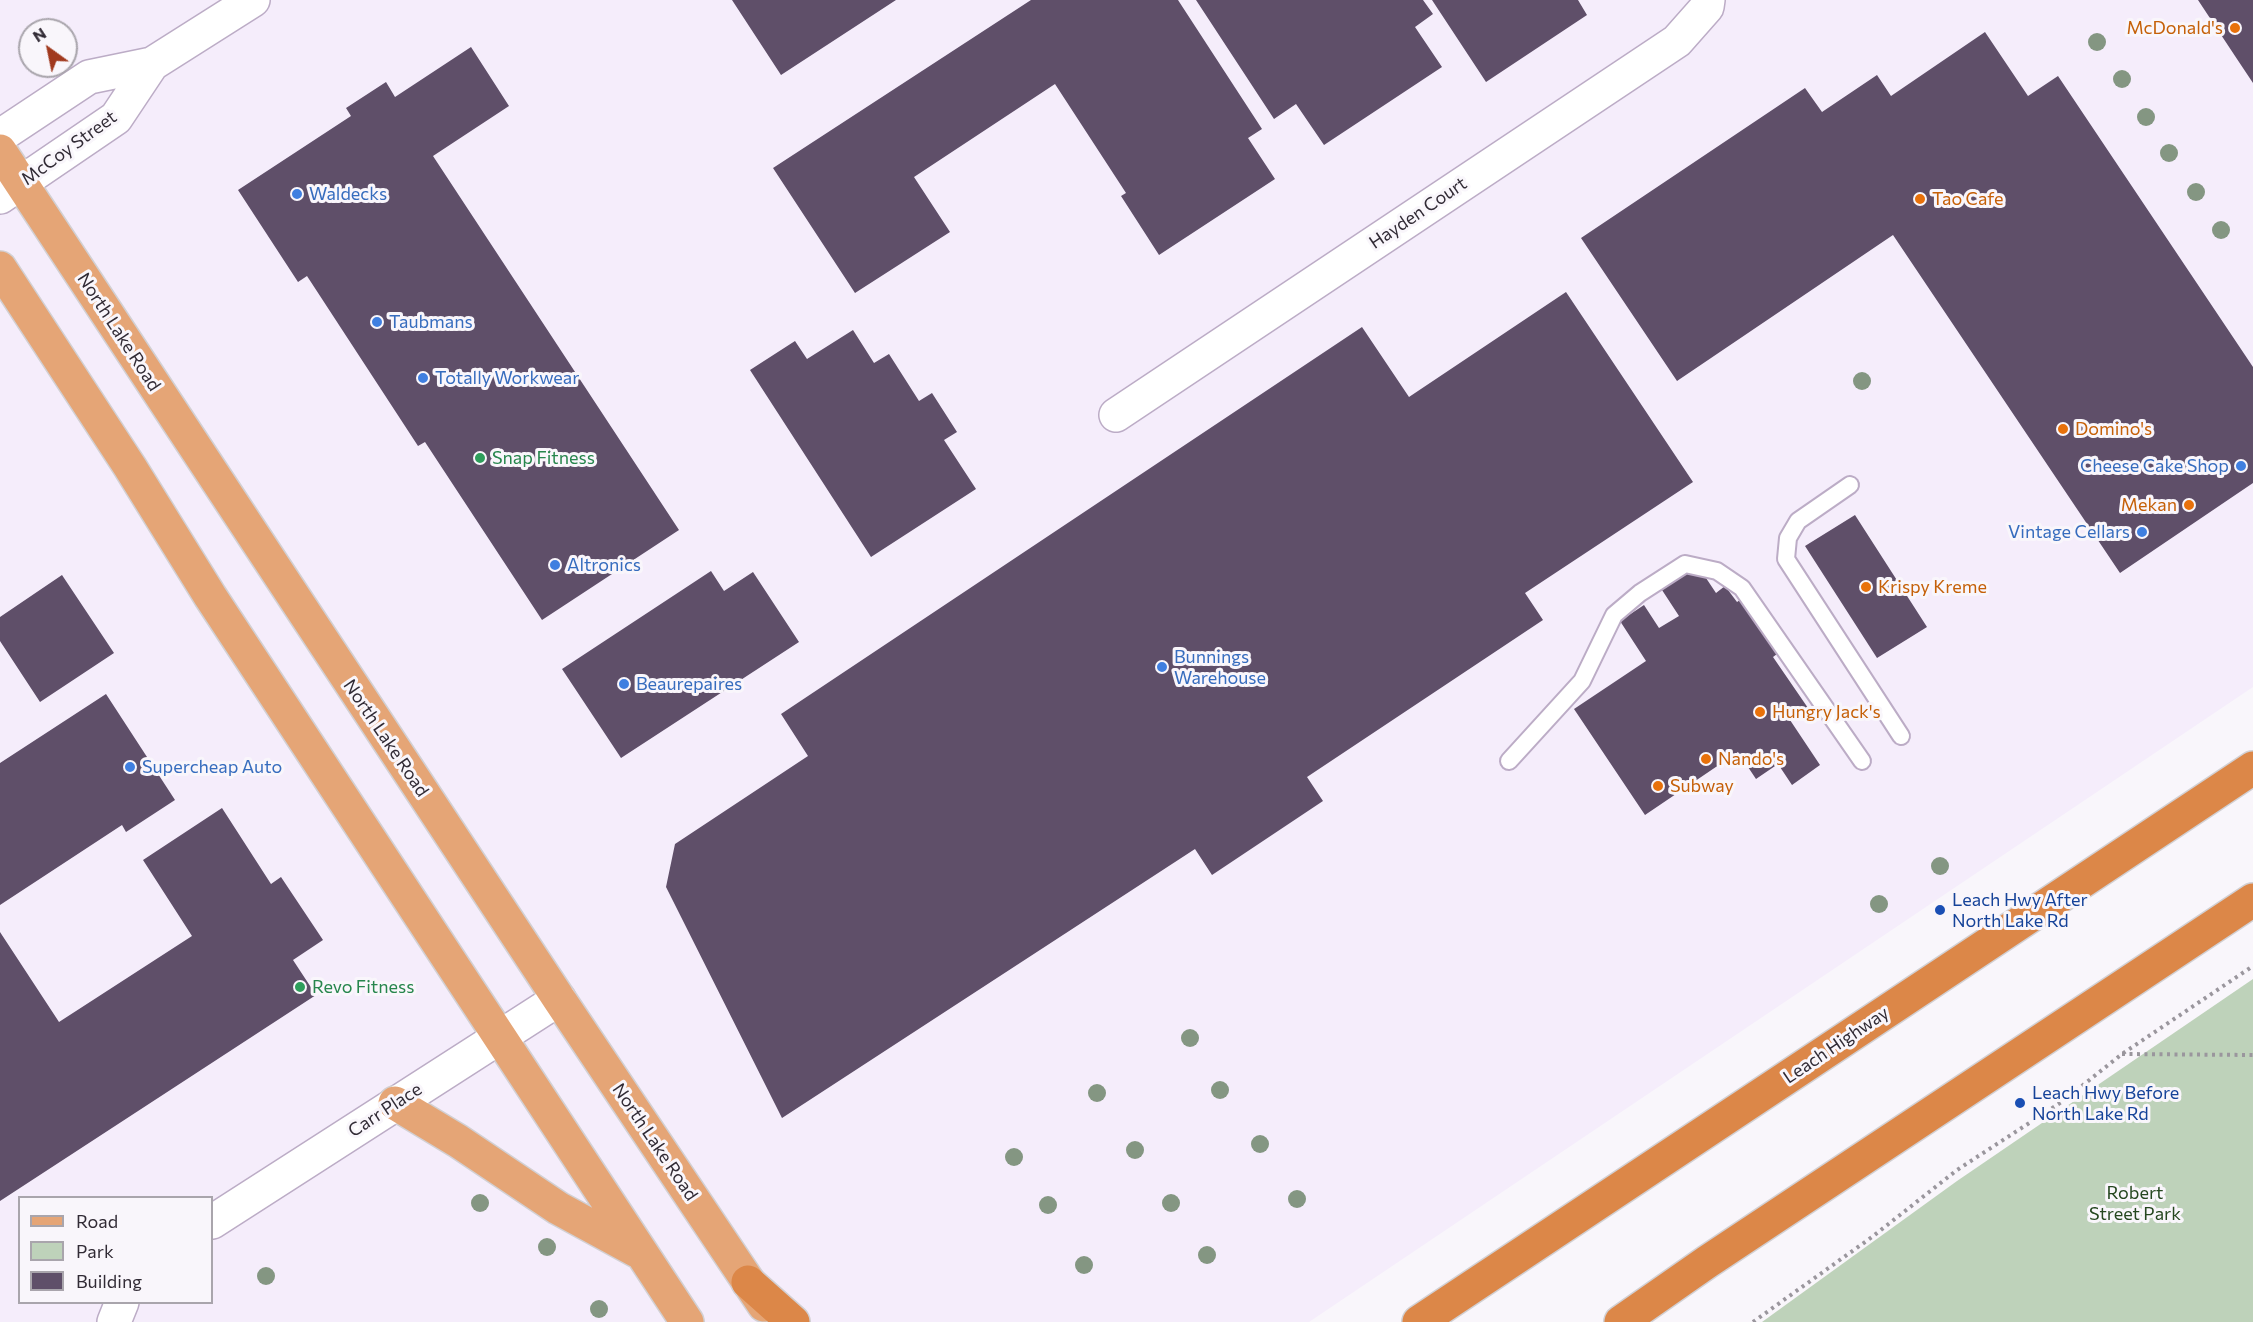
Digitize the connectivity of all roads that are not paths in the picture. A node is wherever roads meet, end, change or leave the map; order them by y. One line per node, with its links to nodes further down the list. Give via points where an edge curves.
1 (253, 0): 3 (street, McCoy Street)
2 (1708, 0): 8 (street, Hayden Court, via 1707,7 1677,41)
3 (152, 64): 4 (street, McCoy Street, via 89,76); 6 (street, McCoy Street, via 117,118)
4 (0, 136)
5 (0, 151): 6 (main road, North Lake Road)
6 (11, 190): 15 (main road, North Lake Road, via 208,468)
7 (0, 268): 16 (main road)
8 (1116, 415)
9 (1850, 485): 10 (lane, via 1798,521 1788,538 1786,559)
10 (1901, 736)
11 (1509, 761): 12 (lane, via 1582,681 1614,615 1685,564 1717,571 1742,588)
12 (1862, 761)
13 (2253, 768): 27 (highway, Leach Highway)
14 (2253, 900): 20 (highway)
15 (559, 999): 16 (street, Carr Place); 21 (main road, North Lake Road)
16 (500, 1037): 17 (street, Carr Place); 19 (main road)
17 (395, 1103): 18 (street, Carr Place); 19 (main road, via 558,1208)
18 (213, 1221)
19 (641, 1254): 24 (main road)
20 (1707, 1262): 28 (highway); 29 (highway)
21 (748, 1282): 25 (main road, North Lake Road); 26 (highway)
22 (121, 1304): 23 (street)
23 (114, 1322)
24 (687, 1322)
25 (776, 1322)
26 (793, 1322)
27 (1419, 1322)
28 (1621, 1322)
29 (1664, 1322)

